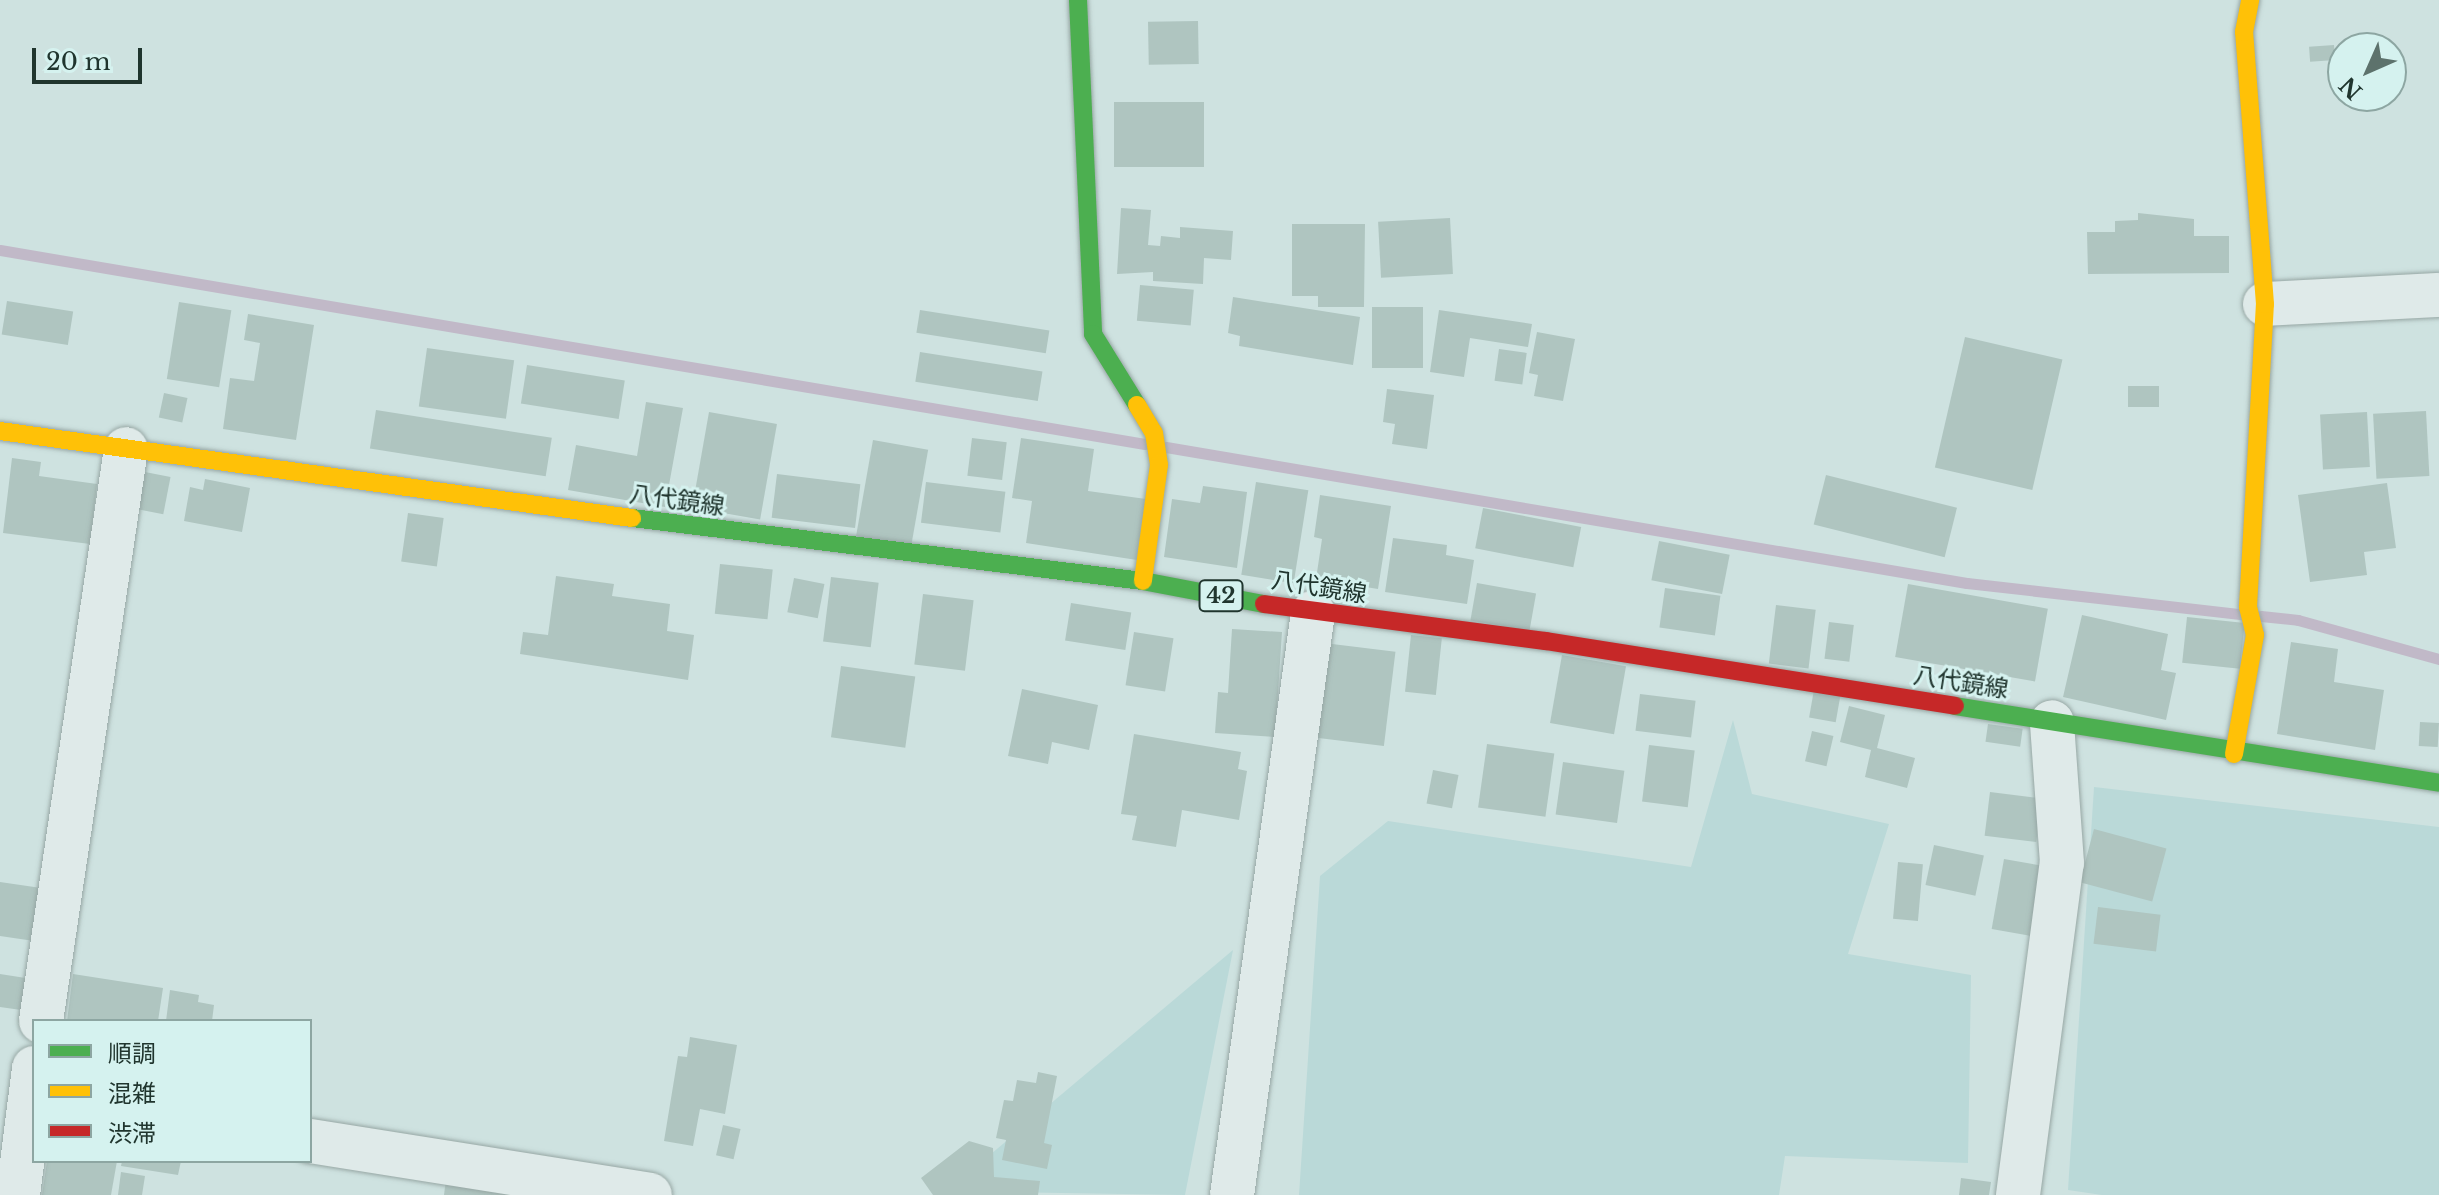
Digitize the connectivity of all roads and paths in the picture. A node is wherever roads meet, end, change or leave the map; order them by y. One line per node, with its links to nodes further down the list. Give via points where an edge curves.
1 (1078, 0): 9 (main road, via 1093,334 1154,433 1159,465)
2 (2250, 0): 4 (main road)
3 (2267, 0): 4 (main road)
4 (2244, 32): 6 (main road)
5 (2439, 295): 6 (street)
6 (2265, 304): 12 (main road, via 2248,607 2255,635)
7 (0, 431): 8 (main road, 八代鏡線 / 42)
8 (126, 449): 9 (main road, 八代鏡線 / 42, via 845,547); 14 (street)
9 (1143, 581): 10 (main road, 八代鏡線 / 42)
10 (1313, 613): 11 (main road, 八代鏡線 / 42, via 1546,641); 19 (street)
11 (2052, 722): 12 (main road, 八代鏡線 / 42); 20 (street, via 2062,863)
12 (2234, 754): 13 (main road, 八代鏡線 / 42)
13 (2439, 783)
14 (41, 1019)
15 (24, 1089): 17 (street)
16 (312, 1141): 18 (street)
17 (18, 1195)
18 (650, 1195)
19 (1232, 1195)
20 (2018, 1195)

